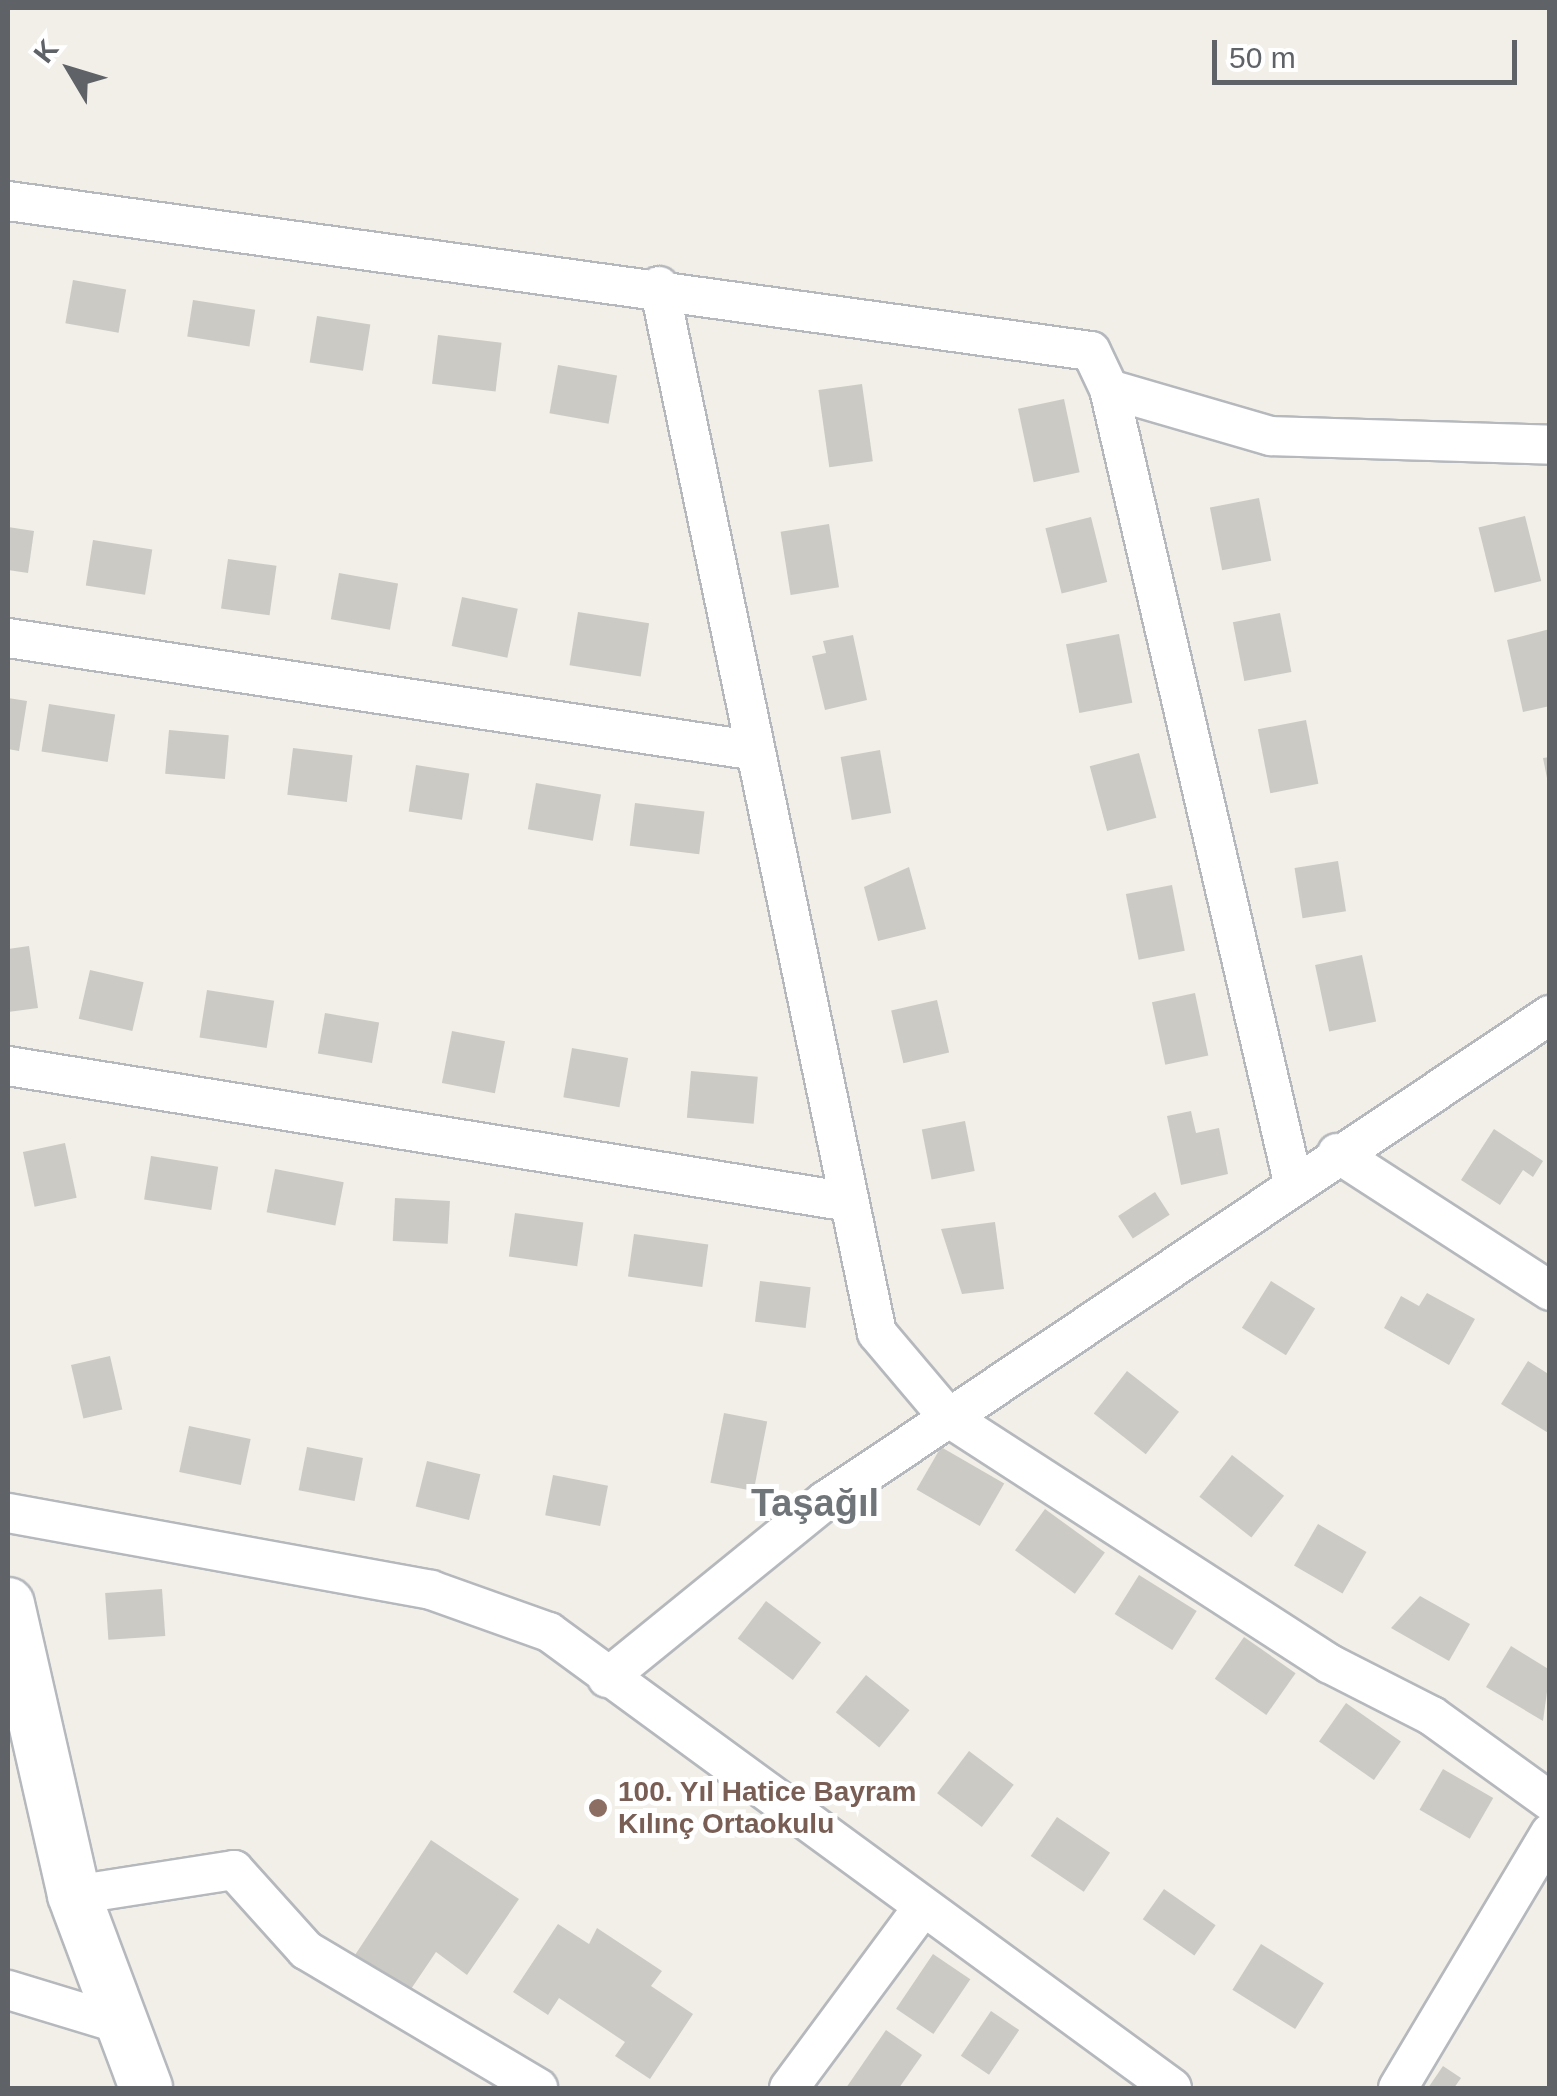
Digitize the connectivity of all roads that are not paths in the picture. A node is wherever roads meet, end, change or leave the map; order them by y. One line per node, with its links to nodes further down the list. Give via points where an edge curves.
1 (8, 201): 2 (street)
2 (659, 286): 3 (street, via 1092,352); 6 (street)
3 (1109, 388): 4 (street, via 1271,436); 10 (street)
4 (1550, 445)
5 (8, 638): 6 (street)
6 (750, 750): 11 (street)
7 (1550, 1015): 9 (street)
8 (8, 1066): 11 (street)
9 (1337, 1152): 10 (street); 12 (street)
10 (1293, 1182): 13 (street)
11 (843, 1201): 13 (street, via 877,1332)
12 (1550, 1291)
13 (948, 1417): 16 (street, via 824,1501); 17 (street, via 1330,1664 1432,1716)
14 (8, 1513): 16 (street, via 431,1590 549,1632)
15 (8, 1604): 19 (street)
16 (608, 1678): 20 (street)
17 (1550, 1801)
18 (1550, 1834): 27 (street)
19 (74, 1895): 22 (street); 24 (street, via 234,1870 306,1950)
20 (923, 1907): 25 (street); 26 (street)
21 (8, 1990): 22 (street)
22 (123, 2025): 23 (street)
23 (146, 2088)
24 (538, 2088)
25 (789, 2088)
26 (1172, 2088)
27 (1398, 2088)

